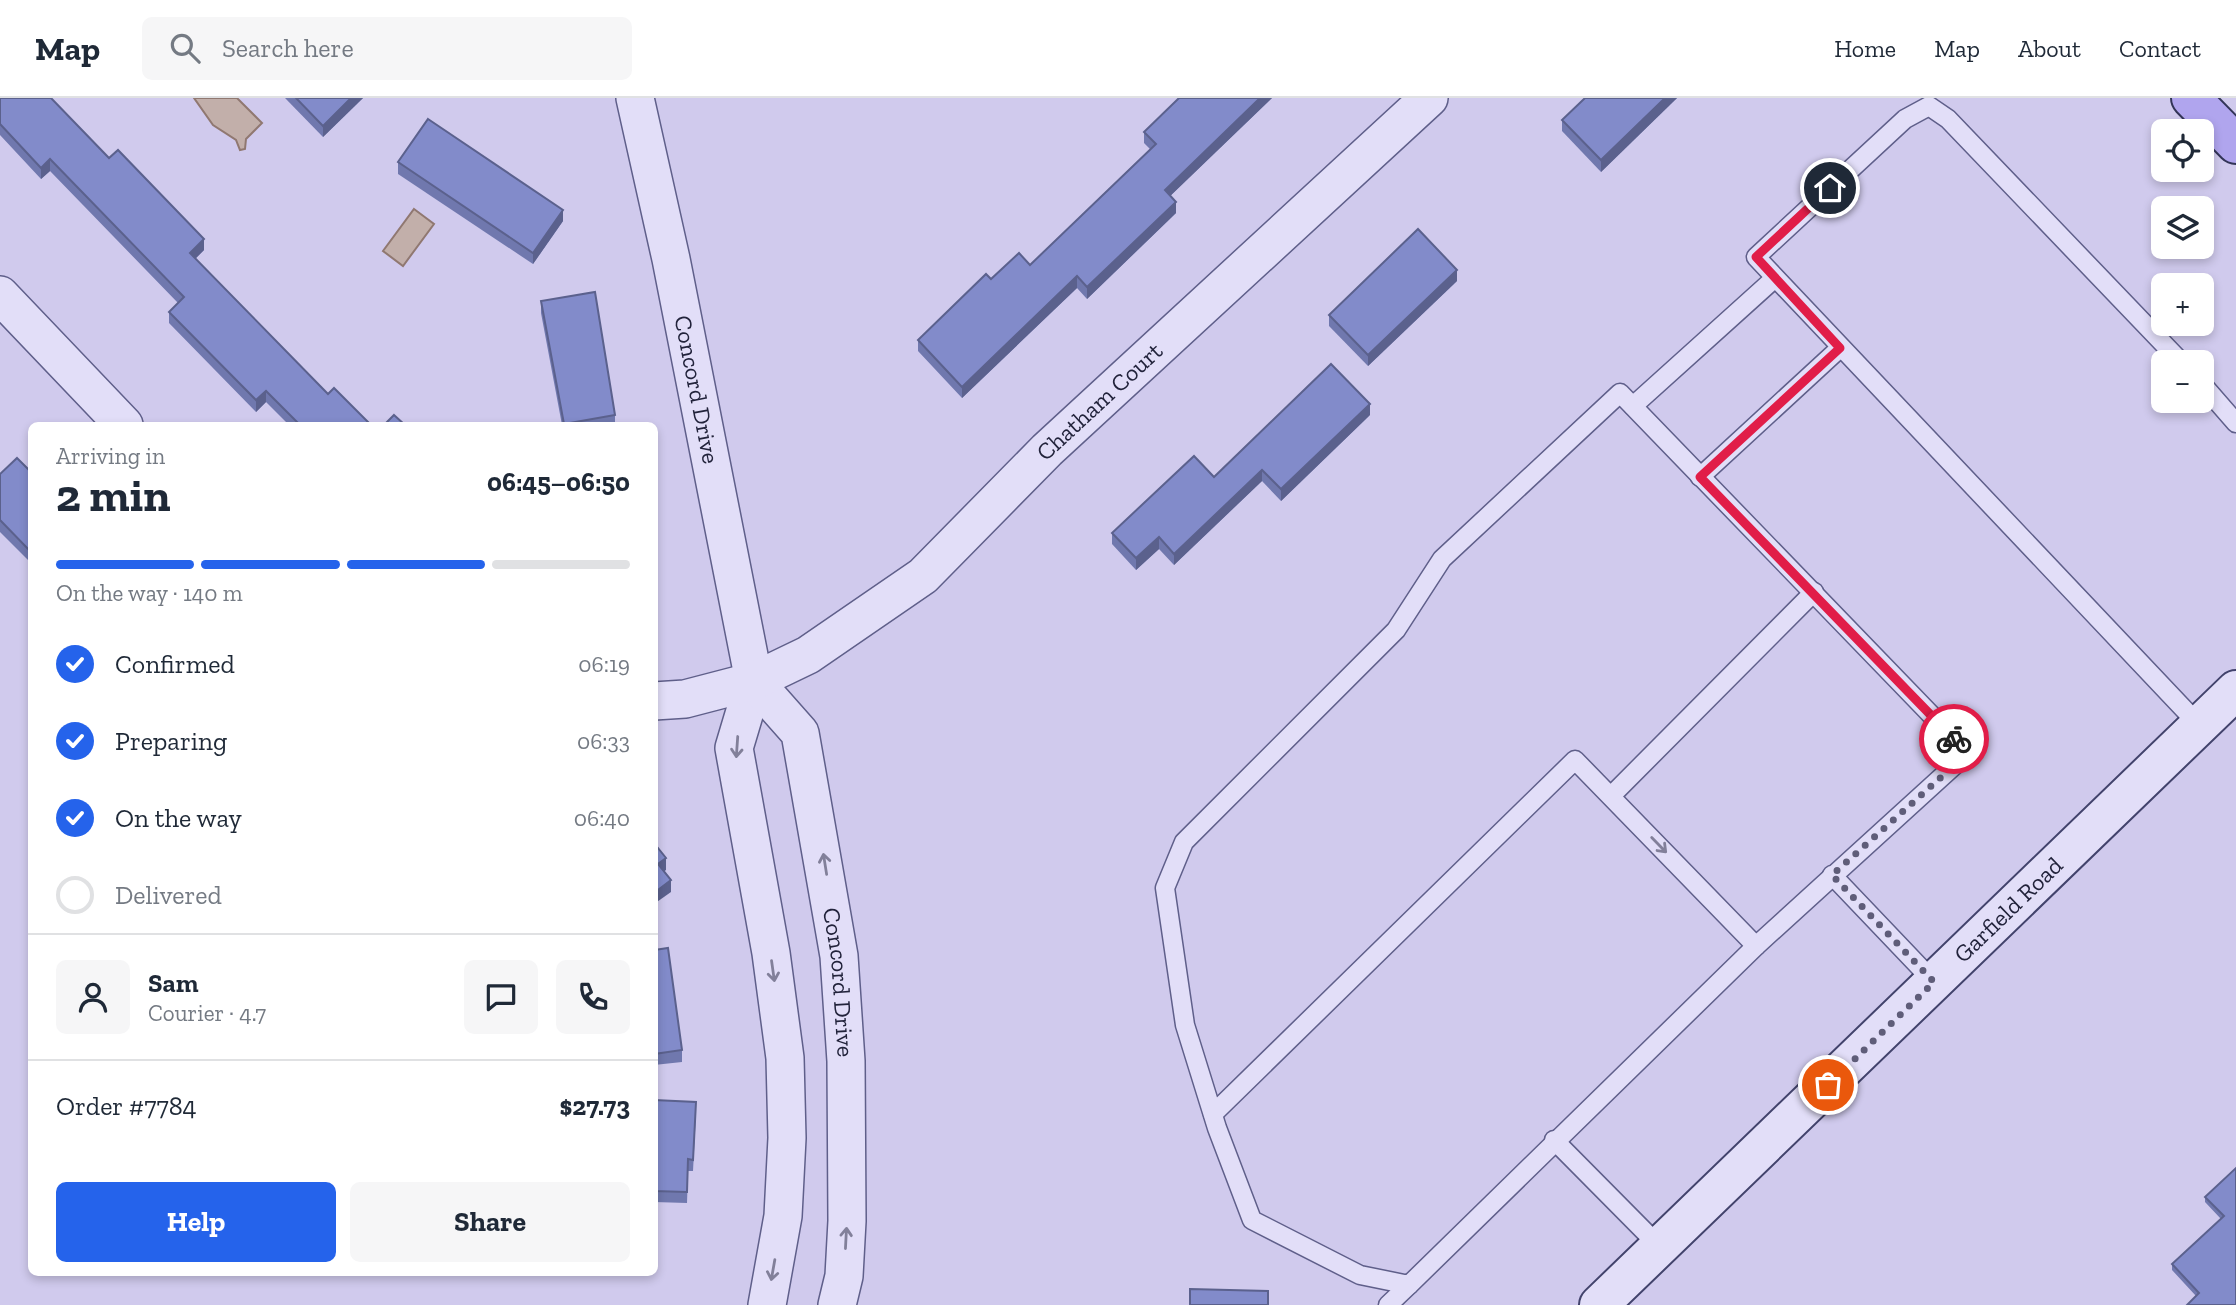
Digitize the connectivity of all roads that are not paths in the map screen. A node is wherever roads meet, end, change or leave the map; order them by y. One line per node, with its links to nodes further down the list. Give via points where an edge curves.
1 (635, 98): 15 (street, Concord Drive)
2 (1429, 98): 15 (street, Chatham Court, via 1046,450 923,576 808,655)
3 (2191, 98): 4 (main road)
4 (2236, 144)
5 (1775, 278): 7 (lane); 8 (lane, via 1756,257 1905,119 1929,106 1948,119); 10 (lane)
6 (0, 295): 11 (street)
7 (1840, 348): 13 (lane); 18 (lane)
8 (2169, 350)
9 (2214, 397): 12 (lane)
10 (1633, 406): 13 (lane); 23 (lane, via 1620,393 1442,559 1396,630 1184,842 1165,888 1185,1025)
11 (121, 422)
12 (2236, 422)
13 (1700, 477): 14 (lane)
14 (1814, 592): 19 (lane); 20 (lane, via 1968,753)
15 (754, 681): 17 (street, Chatham Court, via 685,699); 27 (street, Concord Drive, one-way to 27, via 734,748 771,953 785,1058 787,1124 783,1216); 28 (street, Concord Drive, one-way to 15, via 844,1276 847,1221 846,1061 839,956 800,733)
16 (2236, 690): 18 (main road, Garfield Road)
17 (658, 701)
18 (2199, 725): 22 (main road, Garfield Road)
19 (1612, 796): 21 (lane, one-way to 21); 23 (lane, via 1575,760)
20 (1832, 875): 21 (lane); 22 (lane)
21 (1756, 946): 24 (lane)
22 (1934, 982): 25 (main road, Garfield Road)
23 (1213, 1114): 26 (lane, via 1252,1220 1360,1276)
24 (1554, 1140): 25 (lane); 26 (lane)
25 (1660, 1247): 30 (main road, Garfield Road)
26 (1409, 1285): 29 (lane)
27 (767, 1305)
28 (837, 1305)
29 (1388, 1305)
30 (1599, 1305)

